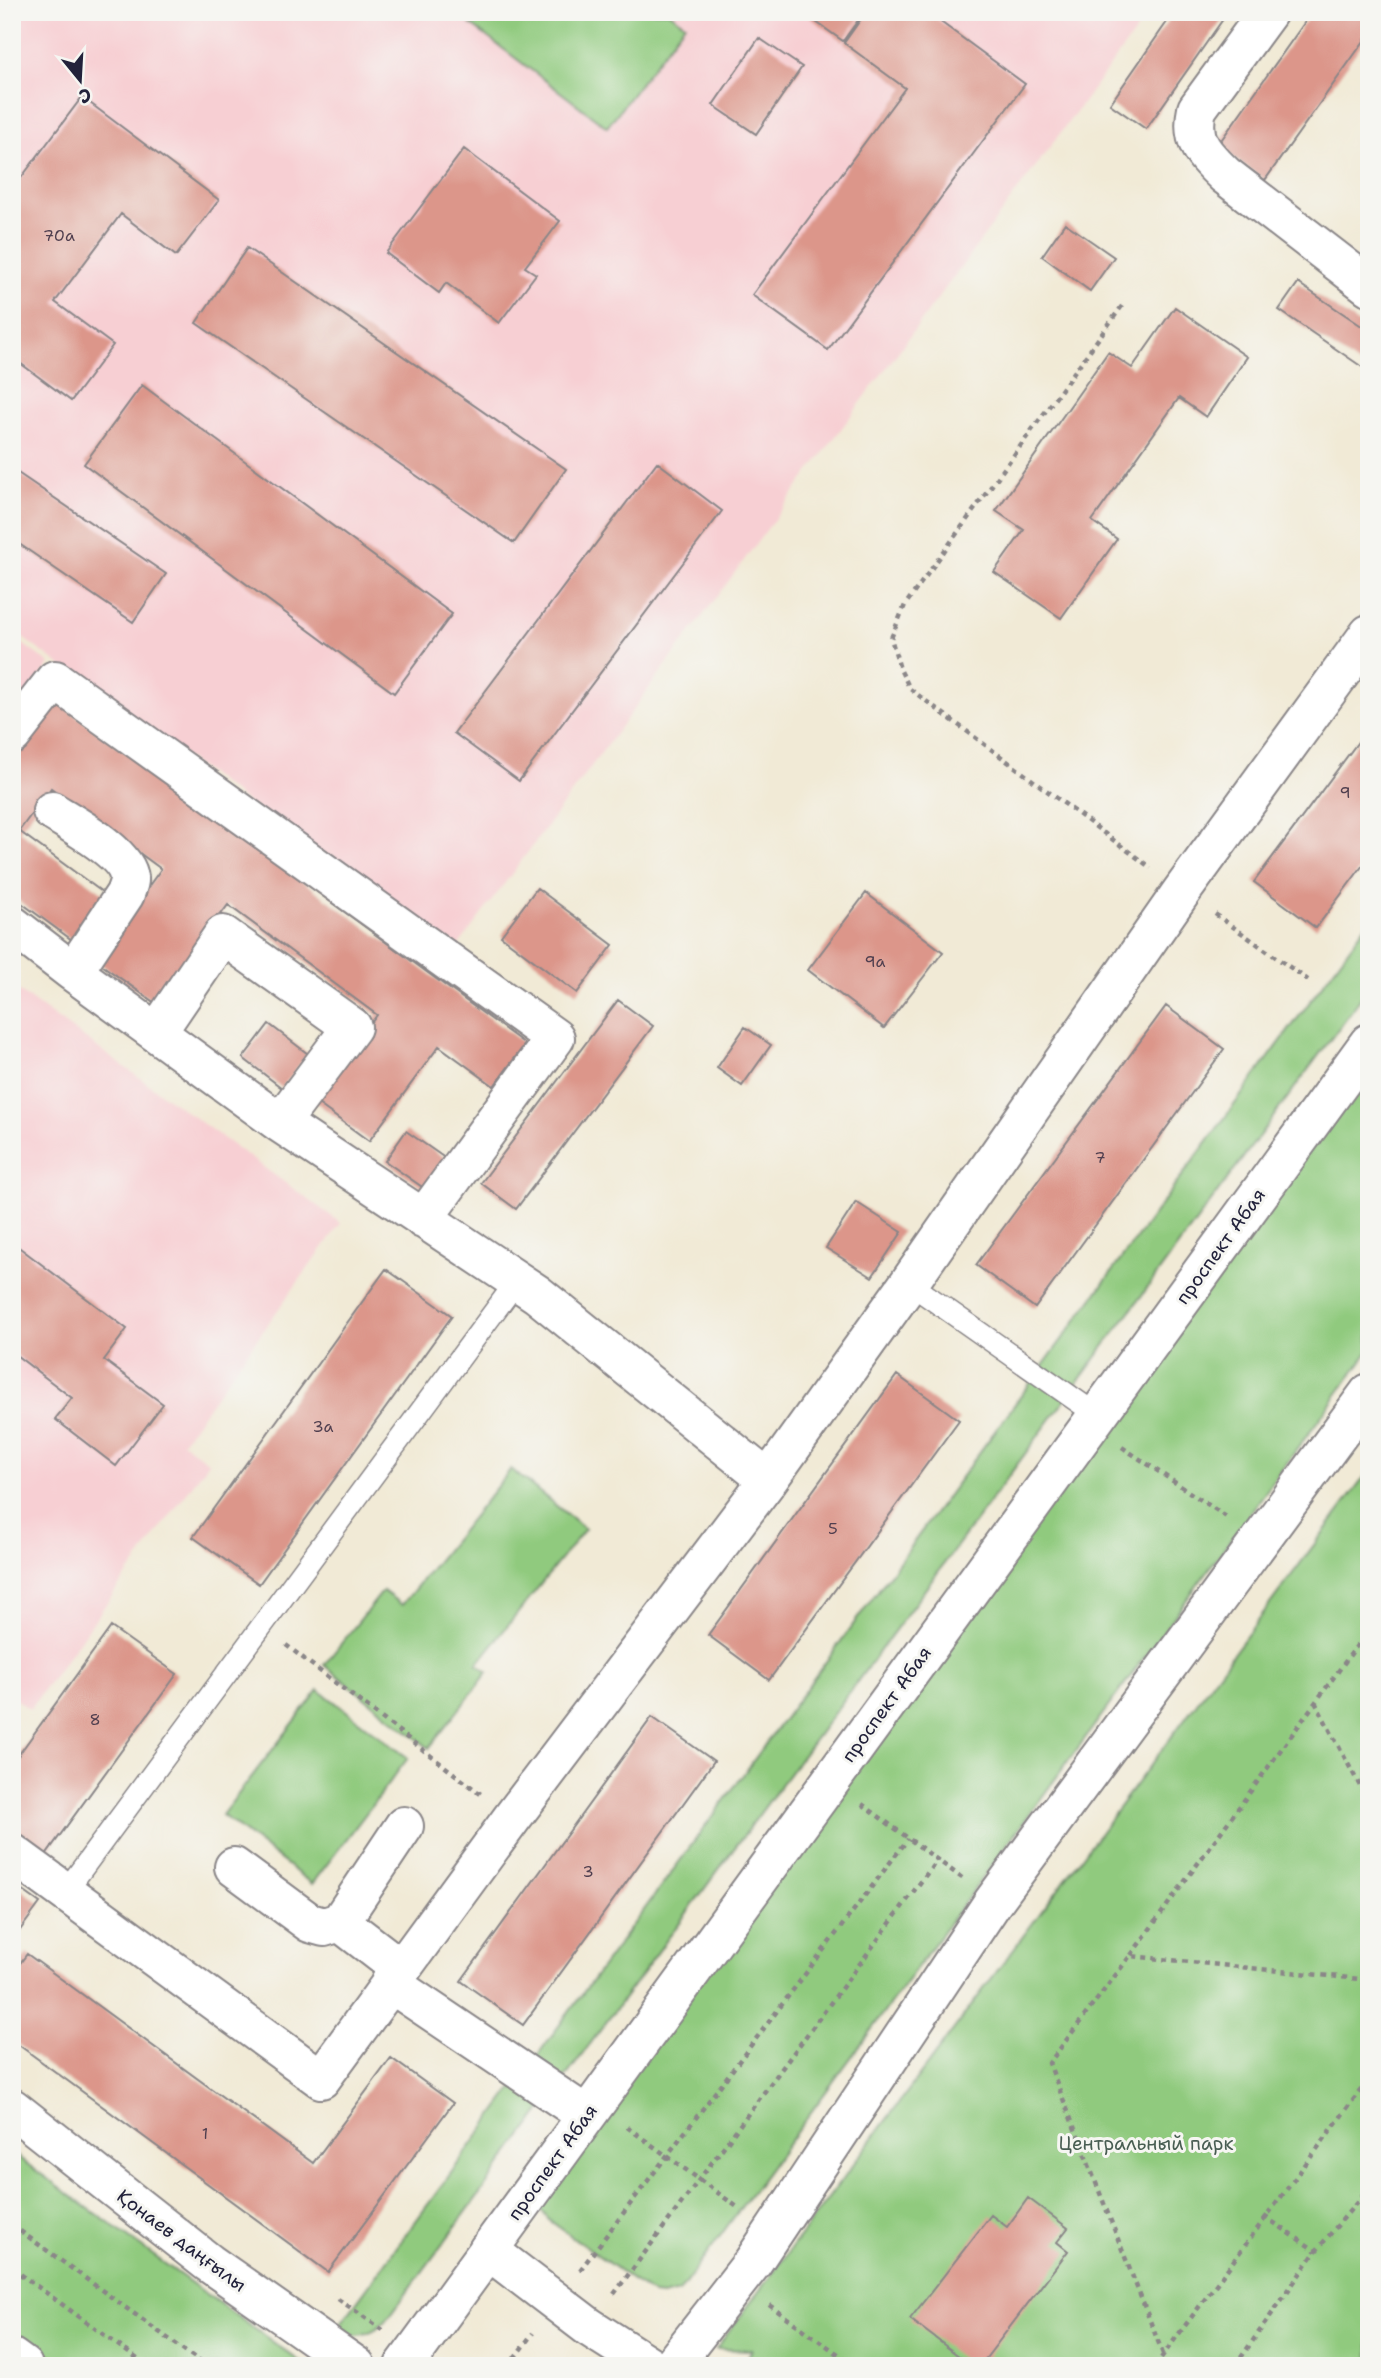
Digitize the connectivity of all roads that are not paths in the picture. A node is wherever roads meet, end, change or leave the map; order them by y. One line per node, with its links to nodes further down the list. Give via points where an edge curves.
1 (1268, 12): 2 (street, via 1197,109 1197,141 1225,175)
2 (1369, 286)
3 (1369, 634): 13 (street, via 1182,891)
4 (12, 735): 11 (street, via 55,680 555,1038)
5 (52, 811): 7 (street, via 113,852 130,879 125,894)
6 (12, 925): 7 (street)
7 (73, 972): 8 (street)
8 (156, 1032): 10 (street); 10 (street, via 223,935 352,1027)
9 (1369, 1042): 15 (street, проспект Абая)
10 (280, 1123): 11 (street)
11 (423, 1219): 12 (street)
12 (517, 1281): 16 (street); 20 (lane)
13 (909, 1283): 15 (lane); 16 (street)
14 (1369, 1393): 31 (street, via 993,1902 753,2262)
15 (1093, 1420): 24 (street, проспект Абая)
16 (768, 1480): 22 (street)
17 (404, 1826): 21 (street)
18 (12, 1853): 20 (street)
19 (234, 1867): 21 (street, via 310,1923 324,1927)
20 (65, 1892): 22 (street, via 321,2078)
21 (340, 1922): 22 (street)
22 (396, 1976): 24 (street)
23 (12, 2108): 28 (street, Қонаев даңғылы, via 209,2263)
24 (590, 2110): 25 (street, проспект Абая)
25 (488, 2250): 29 (street, проспект Абая); 30 (street, via 589,2327)
26 (12, 2358): 27 (street)
27 (23, 2366)
28 (356, 2366)
29 (404, 2366)
30 (650, 2366)
31 (672, 2366)

